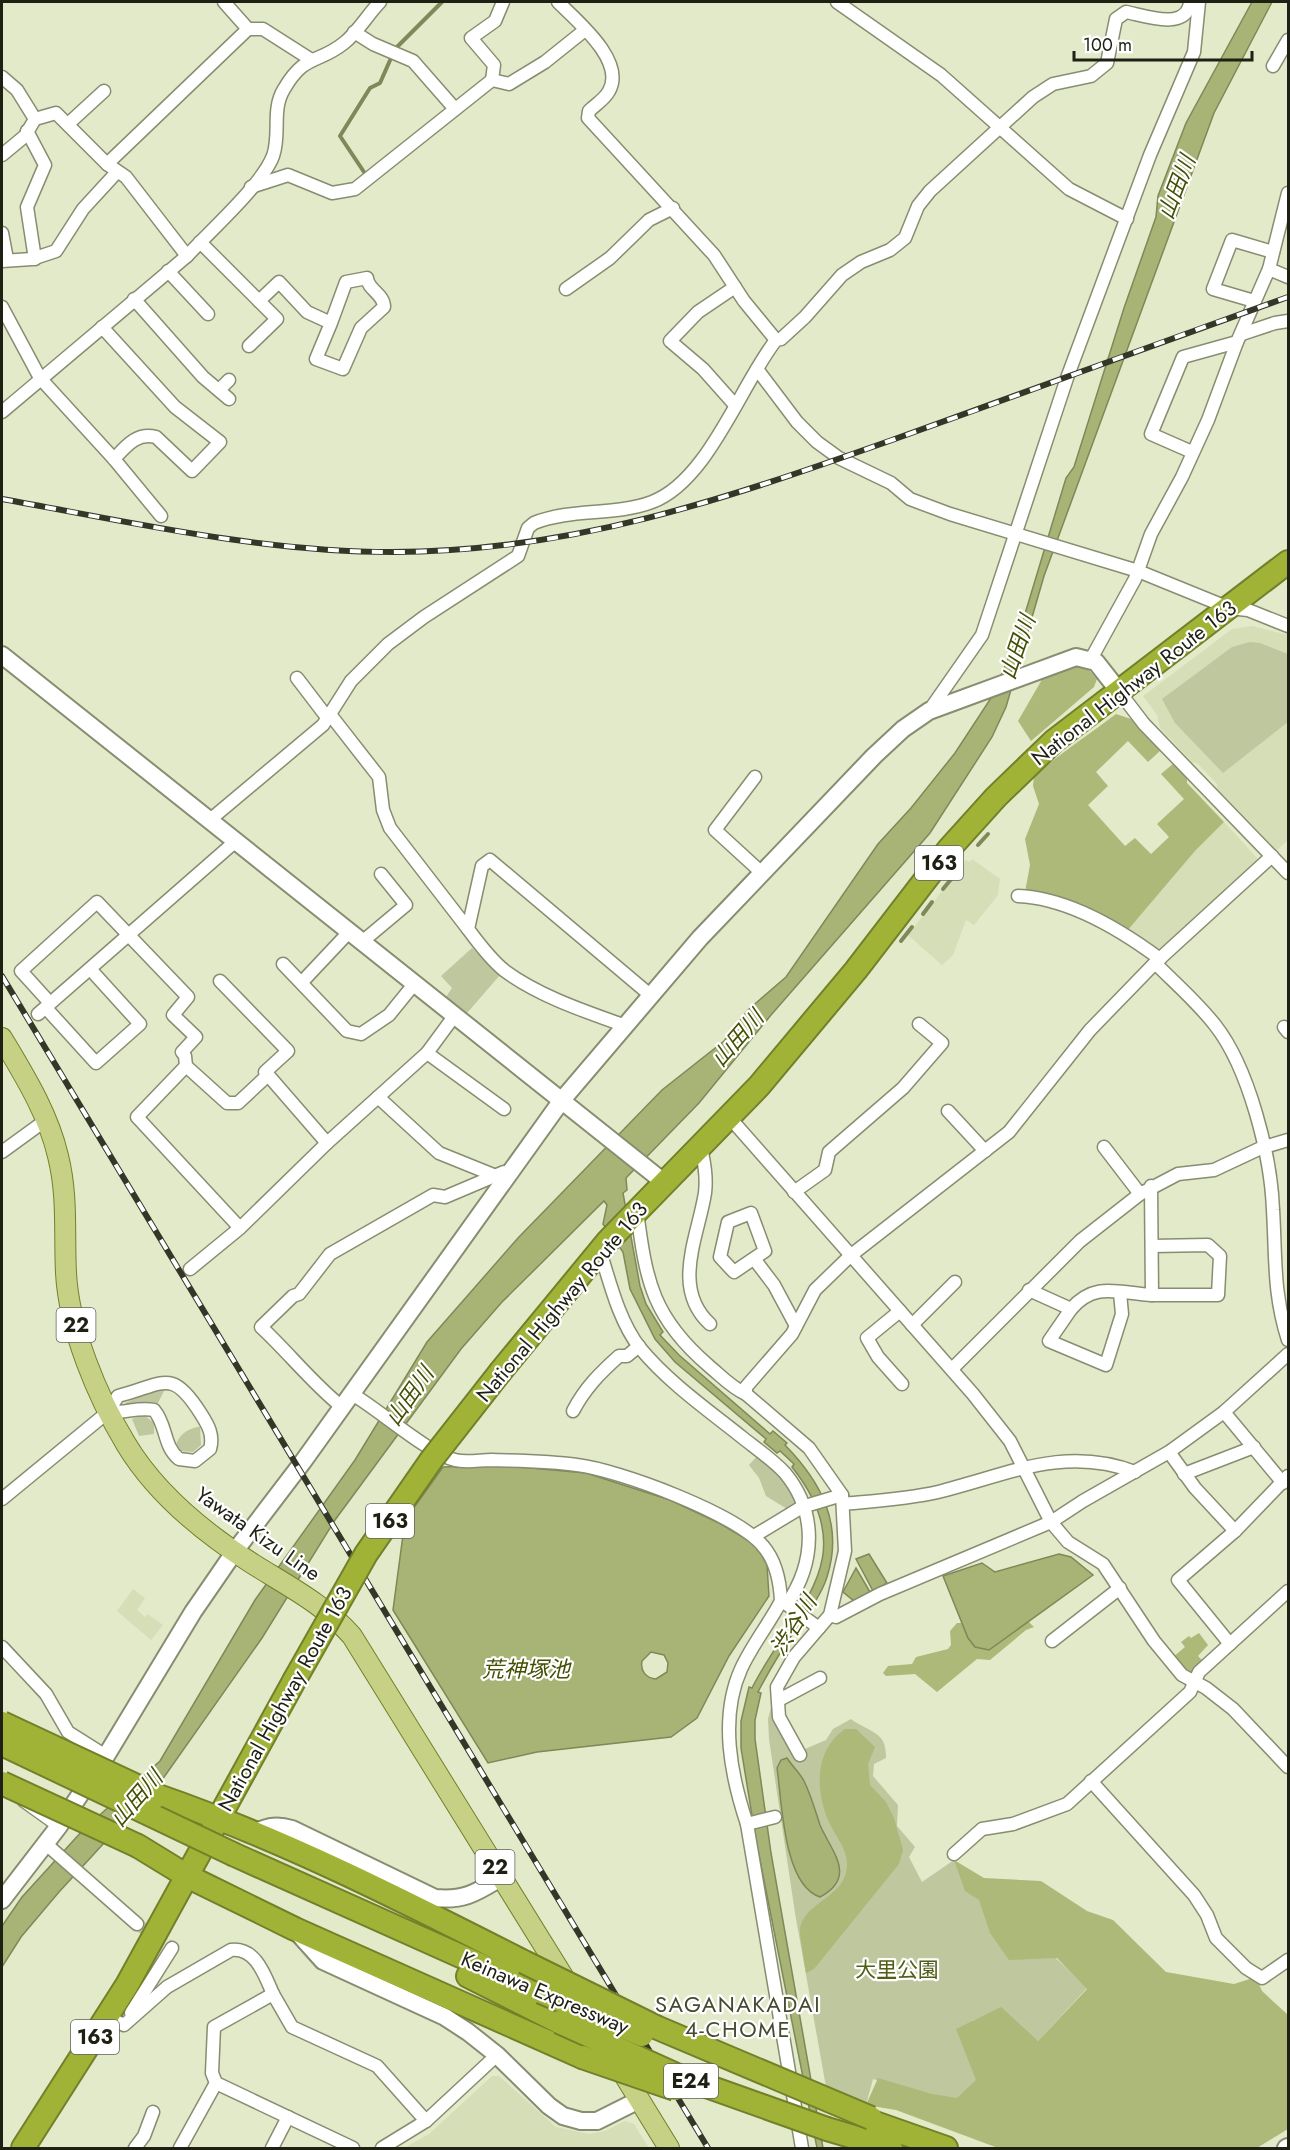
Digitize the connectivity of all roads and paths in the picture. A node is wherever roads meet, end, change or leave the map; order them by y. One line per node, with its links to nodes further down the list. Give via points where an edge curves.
1 (224, 2): 8 (street)
2 (380, 2): 10 (street)
3 (503, 2): 15 (street, via 495,21 471,38 494,65)
4 (558, 2): 9 (street)
5 (837, 2): 20 (street, via 941,75)
6 (1190, 2): 20 (street, via 1184,17 1167,20 1126,12 1116,19 1107,63 1091,76 1053,84)
7 (1199, 2): 28 (street, via 1194,52)
8 (248, 30): 12 (street, via 263,29); 23 (street)
9 (585, 30): 15 (street, via 509,84); 27 (street, via 607,57 613,77 610,90 589,111 588,118)
10 (354, 32): 12 (street, via 342,45); 17 (street, via 413,61)
11 (1288, 40): 13 (street)
12 (310, 59): 25 (street, via 301,65 279,99 272,158)
13 (1273, 66)
14 (2, 77): 18 (street, via 17,90)
15 (492, 80): 17 (street)
16 (104, 91): 19 (street)
17 (455, 109): 25 (street, via 355,189 332,193 288,175)
18 (35, 119): 19 (street, via 56,113); 21 (street)
19 (68, 124): 23 (street)
20 (1000, 128): 28 (street, via 1069,189); 49 (street, via 924,198 905,238 842,275 806,317)
21 (27, 131): 22 (street); 33 (street, via 45,165 27,207)
22 (2, 155)
23 (107, 164): 24 (street)
24 (117, 172): 32 (street, via 126,177); 33 (street, via 83,209 61,246)
25 (251, 187): 30 (street)
26 (1288, 193): 31 (street)
27 (673, 208): 38 (street, via 714,255); 39 (street, via 650,220 610,258)
28 (1127, 219): 59 (street, via 1067,378)
29 (2, 233): 34 (street)
30 (200, 242): 32 (street); 41 (street)
31 (1274, 252): 35 (street); 42 (street, via 1232,240 1213,289)
32 (187, 256): 36 (street)
33 (35, 259): 34 (street)
34 (4, 260)
35 (1269, 268): 37 (street); 42 (street)
36 (168, 271): 40 (street); 44 (street)
37 (1288, 277)
38 (735, 287): 49 (street); 54 (street, via 698,312 670,341)
39 (566, 290)
40 (134, 299): 47 (street); 53 (street, via 203,377 224,394)
41 (259, 301): 46 (street, via 279,282 307,312); 50 (street, via 277,319)
42 (1254, 302): 48 (street)
43 (2, 307): 52 (street)
44 (208, 314)
45 (1288, 321): 48 (street)
46 (331, 323): 46 (street, via 346,282 367,278 384,301 384,307 361,328 342,369 316,359)
47 (102, 327): 52 (street); 57 (street, via 175,407 220,442 192,471 150,435 130,442)
48 (1239, 338): 56 (street); 56 (street, via 1184,357 1150,434)
49 (776, 340): 51 (street)
50 (249, 346)
51 (757, 369): 54 (street); 59 (street, via 797,422 839,459 891,483 910,498)
52 (40, 378): 55 (street); 57 (street)
53 (228, 380)
54 (735, 405): 69 (street, via 697,465 676,488 639,506 534,522 518,556 388,644 351,681)
55 (2, 412)
56 (1192, 452): 61 (street, via 1151,534)
57 (114, 459): 58 (street)
58 (161, 516)
59 (1021, 536): 61 (street); 68 (street, via 982,635)
60 (1288, 562): 62 (highway, National Highway Route 163 / 163)
61 (1138, 571): 62 (street); 65 (street)
62 (1229, 608): 63 (street, via 1248,610); 67 (highway, National Highway Route 163 / 163)
63 (1288, 626)
64 (2, 655): 71 (street)
65 (1091, 659): 67 (street); 68 (street, via 1076,657)
66 (297, 678): 69 (street)
67 (1118, 690): 73 (street, via 1144,724); 100 (highway, National Highway Route 163 / 163, via 1053,741 965,832 856,970)
68 (929, 711): 74 (street, via 874,756)
69 (328, 714): 71 (street, via 322,725); 78 (street, via 379,777 383,810 390,828)
70 (755, 777): 74 (street, via 715,830)
71 (211, 819): 72 (street)
72 (237, 840): 79 (street); 80 (street)
73 (1272, 856): 75 (street); 81 (street)
74 (762, 873): 87 (street)
75 (1288, 873)
76 (381, 874): 79 (street, via 406,905)
77 (1018, 896): 81 (street, via 1066,908 1114,928)
78 (468, 929): 87 (street, via 480,870 490,860); 91 (street, via 506,971 546,994)
79 (356, 936): 85 (street); 86 (street)
80 (128, 937): 83 (street); 88 (street, via 97,902 21,971); 94 (street, via 188,997 173,1015 196,1037 182,1052)
81 (1158, 961): 106 (street, via 1215,1025 1232,1052); 107 (street, via 1090,1030 1009,1132)
82 (283, 964): 85 (street)
83 (91, 970): 88 (street); 88 (street, via 140,1024 96,1063)
84 (220, 981): 95 (street, via 288,1051 265,1072)
85 (302, 982): 86 (street, via 347,1031 361,1034 389,1015)
86 (415, 983): 89 (street)
87 (649, 994): 91 (street)
88 (45, 1008)
89 (455, 1015): 93 (street); 97 (street)
90 (919, 1024): 112 (street, via 942,1043 903,1088 829,1152 825,1170)
91 (623, 1025): 97 (street)
92 (2, 1038): 101 (main road, Yawata Kizu Line / 22)
93 (427, 1053): 96 (street); 98 (street)
94 (186, 1066): 95 (street, via 232,1104); 115 (street, via 137,1117)
95 (268, 1075): 103 (street)
96 (378, 1097): 103 (street); 109 (street, via 439,1154)
97 (562, 1100): 109 (street); 110 (street)
98 (504, 1109)
99 (948, 1111): 107 (street)
100 (730, 1118): 104 (highway, National Highway Route 163 / 163); 112 (street)
101 (46, 1120): 108 (street); 140 (main road, Yawata Kizu Line / 22, via 58,1154 66,1197 70,1306)
102 (1288, 1140): 106 (street)
103 (327, 1143): 115 (street)
104 (701, 1146): 110 (highway, National Highway Route 163 / 163); 129 (street, via 705,1191 688,1286 698,1311)
105 (1104, 1147): 113 (street)
106 (1266, 1149): 111 (street, via 1214,1170 1178,1174); 121 (street)
107 (985, 1151): 118 (street)
108 (2, 1152)
109 (503, 1175): 138 (street); 138 (street, via 445,1197 433,1196 330,1254 299,1294 261,1327 311,1380)
110 (657, 1177): 114 (highway, National Highway Route 163 / 163)
111 (1151, 1186): 113 (street); 117 (street)
112 (794, 1192): 118 (street)
113 (1140, 1194): 124 (street)
114 (636, 1212): 116 (highway, National Highway Route 163 / 163); 137 (street, via 652,1294 666,1320 690,1350)
115 (240, 1228): 122 (street)
116 (604, 1246): 133 (street, via 614,1298); 172 (highway, National Highway Route 163 / 163, bridge, via 432,1459 366,1554)
117 (1152, 1246): 126 (street); 126 (street, via 1208,1245 1220,1256 1218,1295)
118 (850, 1256): 128 (street); 131 (street, via 815,1290)
119 (755, 1260): 119 (street, via 765,1251 751,1213 728,1222 720,1257 734,1272); 131 (street, via 774,1285)
120 (1288, 1263): 121 (street)
121 (1275, 1266): 132 (street, via 1277,1301)
122 (190, 1269)
123 (955, 1282): 130 (street)
124 (1029, 1290): 127 (street); 135 (street)
125 (1119, 1293): 126 (street); 127 (street, via 1097,1290 1082,1296); 127 (street, via 1122,1314 1106,1365 1049,1341)
126 (1152, 1295)
127 (1071, 1309)
128 (900, 1311): 130 (street); 136 (street, via 867,1338)
129 (710, 1324)
130 (912, 1325): 135 (street)
131 (795, 1326): 137 (street, via 746,1387)
132 (1288, 1340)
133 (639, 1346): 139 (street, via 627,1356 619,1356 586,1387); 150 (street, via 676,1384 784,1472)
134 (1286, 1362): 141 (street)
135 (952, 1369): 144 (street, via 1010,1441)
136 (902, 1384)
137 (746, 1394): 149 (street, via 809,1448)
138 (351, 1399): 153 (street, via 454,1460 580,1465 646,1485 719,1515); 154 (street)
139 (573, 1411)
140 (108, 1412): 140 (street, via 118,1396 152,1385 175,1383 204,1418 211,1432 210,1449 195,1461 179,1459 168,1446 164,1427 154,1410); 148 (street); 154 (main road, Yawata Kizu Line / 22, via 126,1445 162,1491 197,1524)
141 (1224, 1413): 142 (street); 143 (street)
142 (1254, 1447): 146 (street); 147 (street)
143 (1169, 1452): 145 (street); 146 (street)
144 (1025, 1468): 145 (street, via 1071,1459); 149 (street, via 937,1492); 151 (street)
145 (1135, 1472): 151 (street)
146 (1184, 1474): 152 (street)
147 (1286, 1479): 152 (street)
148 (2, 1499)
149 (840, 1499): 150 (street); 158 (street, via 845,1551)
150 (805, 1507): 153 (street); 157 (street, via 809,1528 806,1571)
151 (1051, 1522): 155 (street, via 1068,1542 1103,1564); 158 (street, via 880,1594 836,1617)
152 (1234, 1531): 161 (street, via 1178,1580)
153 (754, 1536): 157 (street, via 771,1556)
154 (243, 1557): 169 (street, via 193,1612); 184 (main road, Yawata Kizu Line / 22, via 338,1620 367,1657)
155 (1120, 1588): 160 (street); 164 (street, via 1154,1641 1182,1675)
156 (1288, 1591): 161 (street)
157 (786, 1604): 159 (street); 177 (street, via 741,1669 730,1702 734,1776)
158 (830, 1615): 159 (street)
159 (816, 1625): 165 (street, via 783,1673 777,1687)
160 (1052, 1641)
161 (1230, 1644): 164 (street)
162 (2, 1647): 169 (street, via 46,1694 68,1732)
163 (819, 1678): 165 (street)
164 (1194, 1681): 170 (street, via 1233,1709); 173 (street, via 1190,1692)
165 (779, 1700): 168 (street, via 779,1717)
166 (2, 1723): 175 (highway, bridge)
167 (2, 1744): 187 (highway, Keinawa Expressway / E24, bridge)
168 (800, 1755)
169 (106, 1756): 178 (street)
170 (1288, 1767)
171 (2, 1776): 178 (street, via 31,1808)
172 (240, 1781): 179 (highway, via 237,1807); 181 (highway, National Highway Route 163 / 163)
173 (1091, 1781): 183 (street, via 1067,1804 1013,1824 982,1829); 192 (street, via 1194,1895 1208,1915 1215,1938 1246,1968 1262,1978)
174 (2, 1783): 182 (highway, bridge)
175 (181, 1810): 181 (highway); 181 (highway, via 190,1837)
176 (775, 1817): 177 (street)
177 (747, 1824): 210 (street)
178 (59, 1826): 180 (street)
179 (253, 1831): 181 (highway); 181 (highway, via 227,1832); 184 (street, via 281,1826 292,1829 435,1898 455,1900); 202 (highway, bridge)
180 (50, 1847): 186 (street); 189 (street)
181 (201, 1850): 182 (highway); 185 (highway); 185 (highway, via 211,1876); 188 (highway, National Highway Route 163 / 163)
182 (146, 1851): 188 (highway, via 167,1881)
183 (954, 1854)
184 (502, 1877): 197 (main road, Yawata Kizu Line / 22)
185 (225, 1895): 188 (highway, via 193,1895); 190 (highway)
186 (2, 1900)
187 (350, 1908): 201 (highway, Keinawa Expressway / E24, bridge, via 453,1968 559,2022 681,2077); 202 (highway, Keinawa Expressway / E24, bridge, via 600,2018)
188 (164, 1918): 194 (highway, National Highway Route 163 / 163)
189 (137, 1924)
190 (295, 1929): 195 (street, via 322,1961 445,2017); 201 (highway, bridge, via 582,2057 694,2096)
191 (172, 1948): 194 (street)
192 (1288, 1960)
193 (273, 1994): 194 (street, via 254,1959 237,1949 231,1950); 196 (street, via 214,2027 212,2073); 200 (street, via 292,2027 377,2066)
194 (116, 2021): 203 (highway, National Highway Route 163 / 163)
195 (497, 2055): 197 (street, via 563,2116 597,2121); 200 (street)
196 (216, 2083): 199 (street); 205 (street)
197 (639, 2100): 209 (main road, Yawata Kizu Line / 22)
198 (153, 2112): 204 (street)
199 (288, 2117): 206 (street); 207 (street)
200 (426, 2121): 208 (street)
201 (827, 2129): 202 (highway, Keinawa Expressway / E24)
202 (881, 2133): 211 (highway, Keinawa Expressway / E24)
203 (23, 2148)
204 (135, 2148)
205 (180, 2148)
206 (272, 2148)
207 (353, 2148)
208 (382, 2148)
209 (669, 2148)
210 (802, 2148)
211 (946, 2148)

